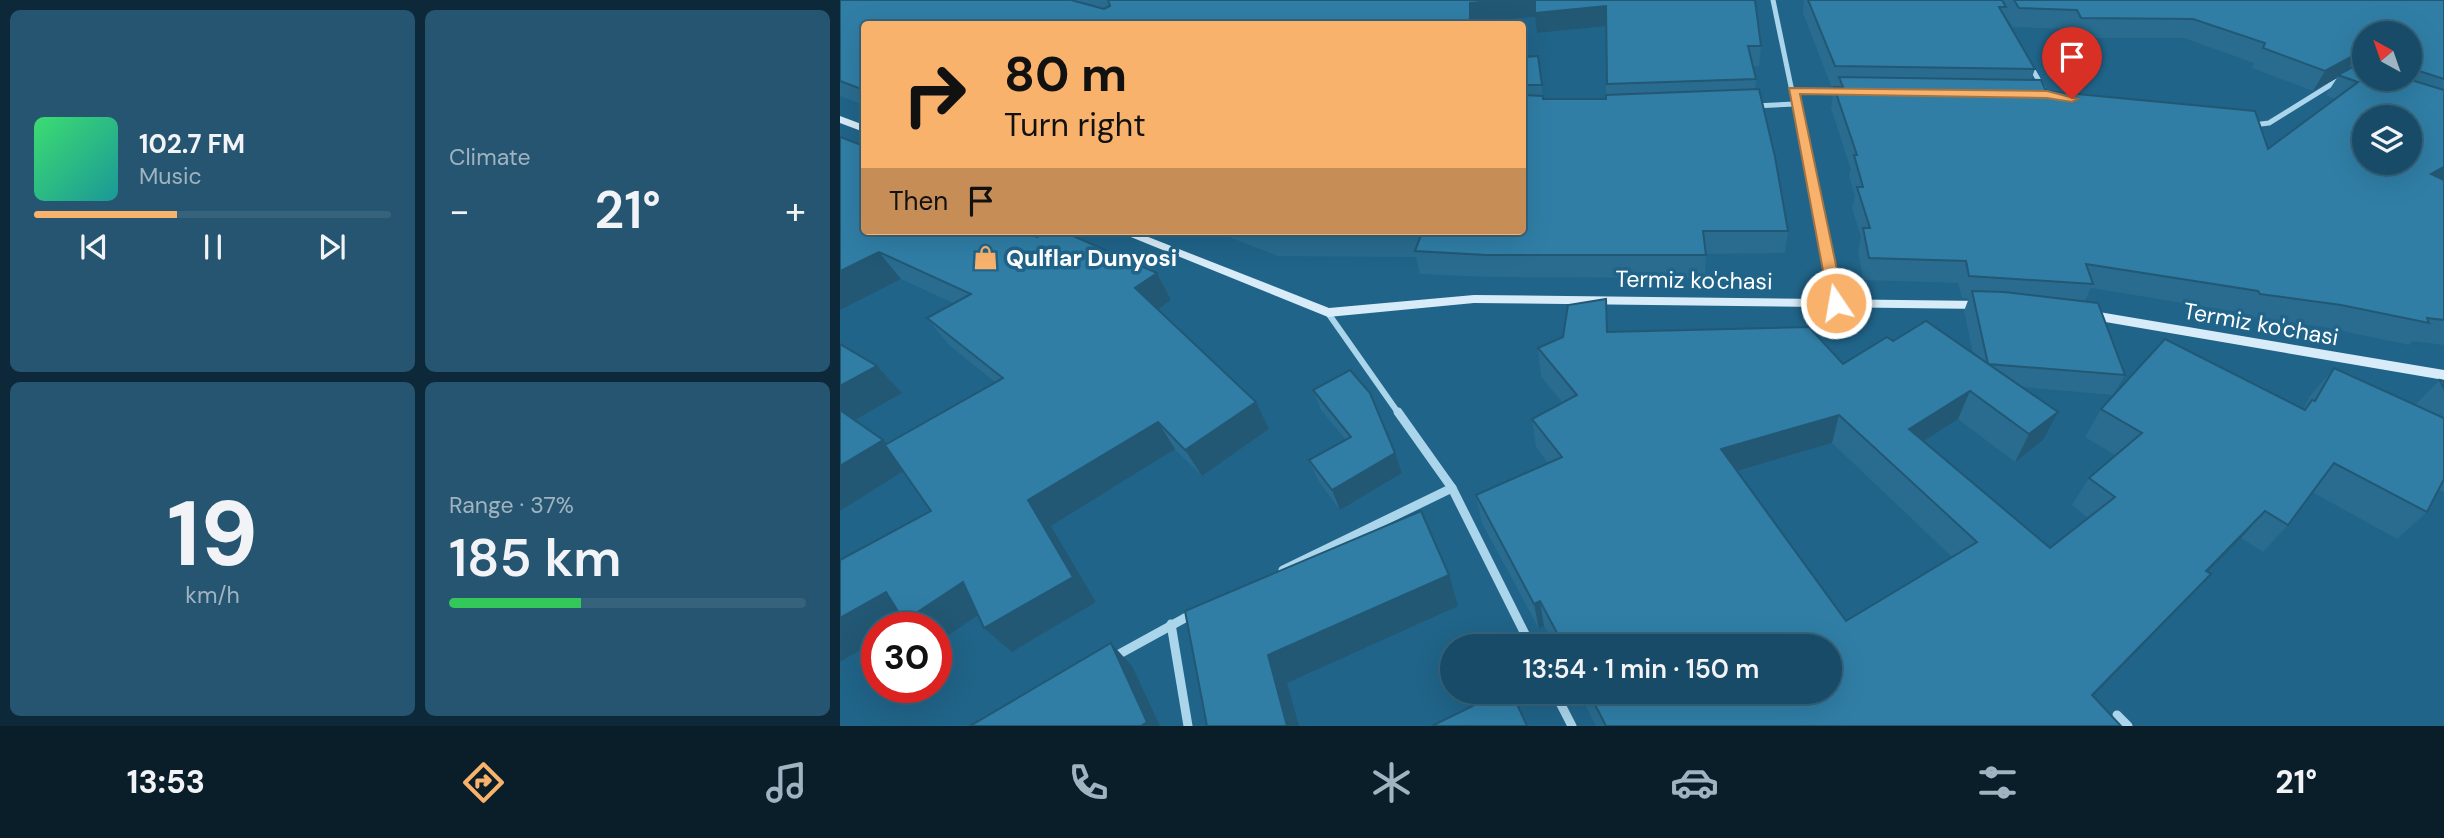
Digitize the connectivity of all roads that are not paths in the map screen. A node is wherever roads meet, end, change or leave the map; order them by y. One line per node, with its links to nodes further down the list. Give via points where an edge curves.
1 (1773, 0): 4 (street)
2 (2026, 59): 6 (street, via 2047,94)
3 (2345, 78): 10 (street, via 2269,123)
4 (1793, 91): 5 (street); 7 (street)
5 (1847, 92)
6 (2034, 94)
7 (1796, 104): 8 (street); 13 (street)
8 (1741, 106)
9 (840, 119): 11 (main road)
10 (2247, 126)
11 (861, 128)
12 (1132, 235): 15 (main road, Termiz ko'chasi)
13 (1836, 303): 14 (main road, Termiz ko'chasi); 15 (main road, Termiz ko'chasi, via 1474,299)
14 (1996, 305)
15 (1328, 313): 18 (street)
16 (2070, 313): 17 (main road, Termiz ko'chasi)
17 (2444, 375)
18 (1452, 488): 19 (street); 22 (street)
19 (1269, 577)
20 (1207, 606): 21 (street)
21 (1171, 624): 23 (street); 26 (street)
22 (1525, 634)
23 (1100, 665)
24 (1561, 704): 27 (street)
25 (2117, 715): 28 (street)
26 (1188, 726)
27 (1572, 726)
28 (2128, 726)

